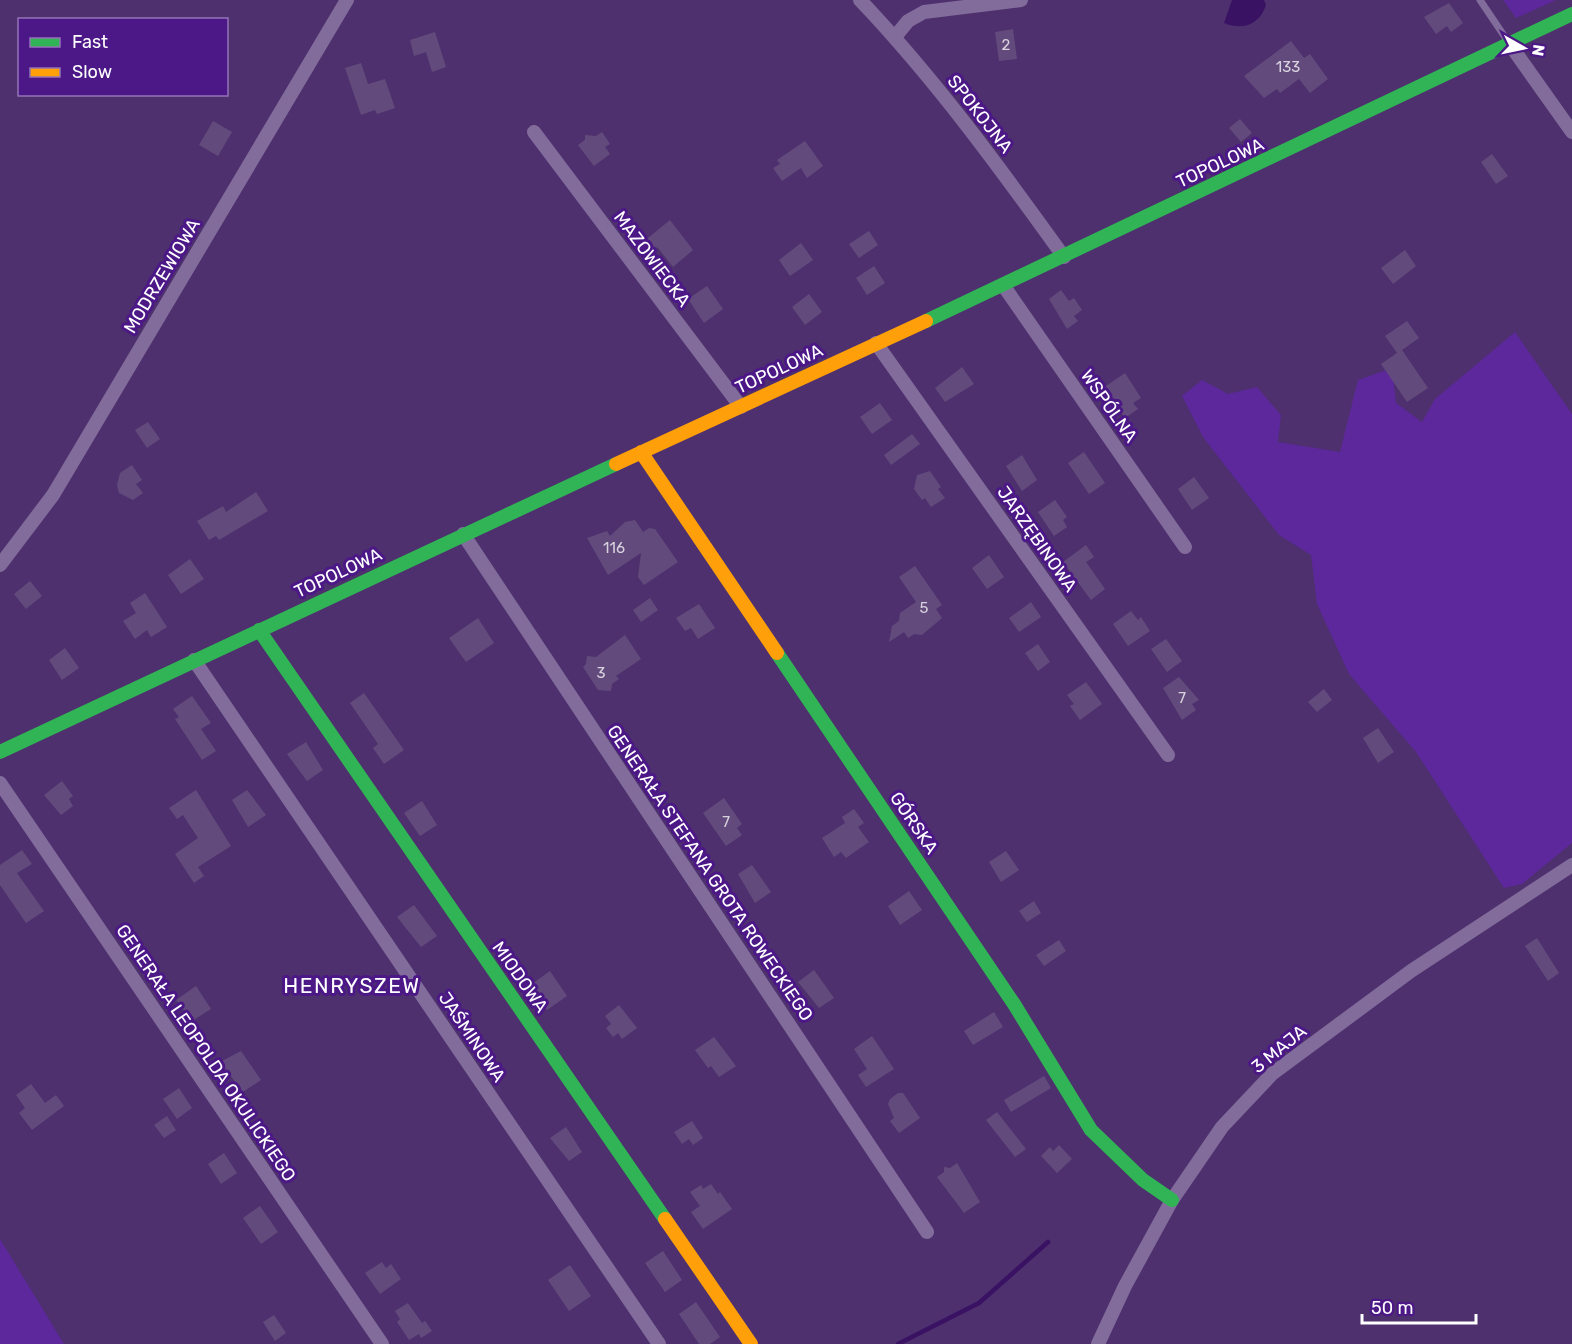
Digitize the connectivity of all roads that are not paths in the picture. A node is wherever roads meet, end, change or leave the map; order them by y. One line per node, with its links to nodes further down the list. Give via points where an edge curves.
1 (347, 0): 17 (street, MODRZEWIOWA, via 53,495)
2 (860, 0): 6 (street, SPOKOJNA)
3 (1022, 0): 6 (street, via 924,12 908,21)
4 (1480, 0): 7 (lane)
5 (1572, 14): 7 (street, TOPOLOWA)
6 (895, 37): 10 (street, SPOKOJNA, via 992,157)
7 (1511, 46): 9 (street); 10 (street, TOPOLOWA)
8 (534, 132): 13 (street, MAZOWIECKA)
9 (1572, 132)
10 (1064, 257): 11 (street, TOPOLOWA)
11 (1003, 285): 12 (street, TOPOLOWA); 16 (street, WSPÓLNA)
12 (876, 343): 13 (street, TOPOLOWA); 21 (street, JARZĘBINOWA)
13 (741, 407): 14 (street, TOPOLOWA)
14 (640, 452): 15 (street, TOPOLOWA); 24 (street, GÓRSKA, via 1014,1005 1091,1130 1143,1180)
15 (463, 534): 18 (street, TOPOLOWA); 25 (street, GENERAŁA STEFANA GROTA ROWECKIEGO)
16 (1185, 547)
17 (0, 565)
18 (259, 630): 19 (street, TOPOLOWA); 28 (street, MIODOWA)
19 (194, 660): 20 (street, TOPOLOWA); 27 (street, JAŚMINOWA)
20 (0, 752)
21 (1168, 755)
22 (0, 783): 26 (street, GENERAŁA LEOPOLDA OKULICKIEGO)
23 (1572, 865): 24 (street, 3 MAJA, via 1411,970 1272,1074 1222,1127)
24 (1172, 1200): 29 (street, 3 MAJA)
25 (927, 1232)
26 (382, 1344)
27 (659, 1344)
28 (751, 1344)
29 (1098, 1344)

